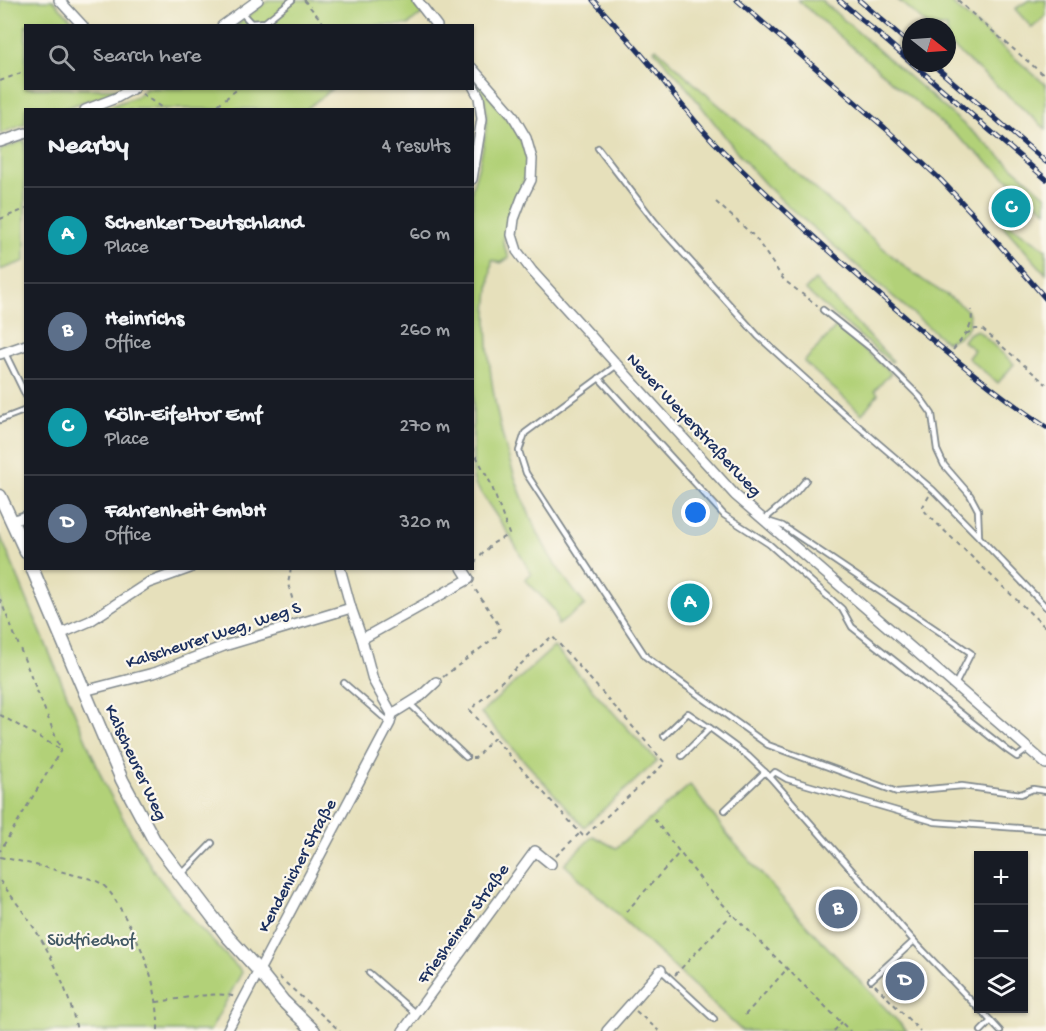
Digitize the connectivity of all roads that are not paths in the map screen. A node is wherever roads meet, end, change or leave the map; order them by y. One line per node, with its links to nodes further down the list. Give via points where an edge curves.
1 (59, 0): 6 (street)
2 (258, 0): 5 (street)
3 (292, 0): 5 (lane, via 265,22 251,23)
4 (417, 0): 8 (street)
5 (242, 12): 7 (street)
6 (81, 24)
7 (225, 24)
8 (436, 24)
9 (474, 70): 21 (street, Neuer Weyerstraßerweg, via 512,114 526,138 532,159 531,180 514,219 512,235 517,251)
10 (474, 87): 13 (street, via 480,97)
11 (130, 90): 12 (street)
12 (91, 108)
13 (477, 111): 17 (street, via 482,119)
14 (24, 134): 15 (street)
15 (0, 142)
16 (598, 148): 31 (lane, via 655,222 758,336 933,490)
17 (474, 167)
18 (822, 310): 31 (lane, via 872,349 932,414 937,450 944,465 978,510)
19 (24, 346): 20 (street)
20 (2, 354): 23 (lane)
21 (617, 365): 22 (lane); 29 (street, Neuer Weyerstraßerweg, via 735,495)
22 (599, 378): 49 (lane, via 724,515 769,544 842,609 852,627 1017,757); 55 (lane, via 525,433 519,451 526,473 646,657 768,745 897,792 962,786 1022,794 1033,789)
23 (24, 392)
24 (24, 411): 25 (lane)
25 (0, 420)
26 (806, 480): 29 (lane)
27 (0, 496): 30 (street)
28 (24, 517): 30 (street)
29 (764, 520): 43 (street, Neuer Weyerstraßerweg); 43 (lane, via 783,526 971,653)
30 (12, 521): 32 (street)
31 (979, 537): 37 (lane)
32 (24, 548)
33 (33, 570): 39 (street, Kalscheurer Weg)
34 (184, 570): 39 (street, via 148,583 90,621)
35 (341, 570): 38 (street)
36 (463, 570): 40 (street, via 469,579)
37 (1046, 607)
38 (351, 608): 40 (street); 44 (street, Kalscheurer Weg, Weg S, via 224,646 157,672)
39 (60, 634): 44 (street, Kalscheurer Weg)
40 (362, 639): 46 (street, via 373,680)
41 (436, 682): 45 (street)
42 (344, 683): 46 (lane)
43 (955, 685): 49 (street, Neuer Weyerstraßerweg)
44 (84, 691): 60 (street, Kalscheurer Weg, via 122,780 154,840)
45 (409, 703): 46 (street); 51 (lane)
46 (391, 718): 63 (street, Kendenicher Straße)
47 (710, 729): 48 (lane, via 688,713); 50 (lane); 53 (lane)
48 (664, 736)
49 (1028, 749): 52 (street, Neuer Weyerstraßerweg)
50 (682, 756)
51 (466, 758)
52 (1046, 764)
53 (765, 772): 54 (lane); 56 (lane)
54 (770, 777): 57 (lane, via 775,772 787,779 935,822); 61 (lane)
55 (1046, 791)
56 (725, 810)
57 (1046, 830)
58 (212, 843): 60 (lane)
59 (551, 864): 68 (street, Friesheimer Straße, via 535,851)
60 (181, 876): 63 (street, Kalscheurer Weg)
61 (914, 941): 65 (lane); 66 (lane)
62 (661, 970): 69 (lane); 74 (street)
63 (259, 971): 71 (street, Kendenicher Straße); 72 (street, Kalscheurer Weg)
64 (369, 973): 68 (lane)
65 (871, 980)
66 (974, 1003)
67 (984, 1013): 70 (lane)
68 (416, 1014): 73 (street, Friesheimer Straße)
69 (714, 1019)
70 (991, 1021): 75 (lane); 76 (lane)
71 (227, 1031)
72 (314, 1031)
73 (403, 1031)
74 (607, 1031)
75 (981, 1031)
76 (1000, 1031)

